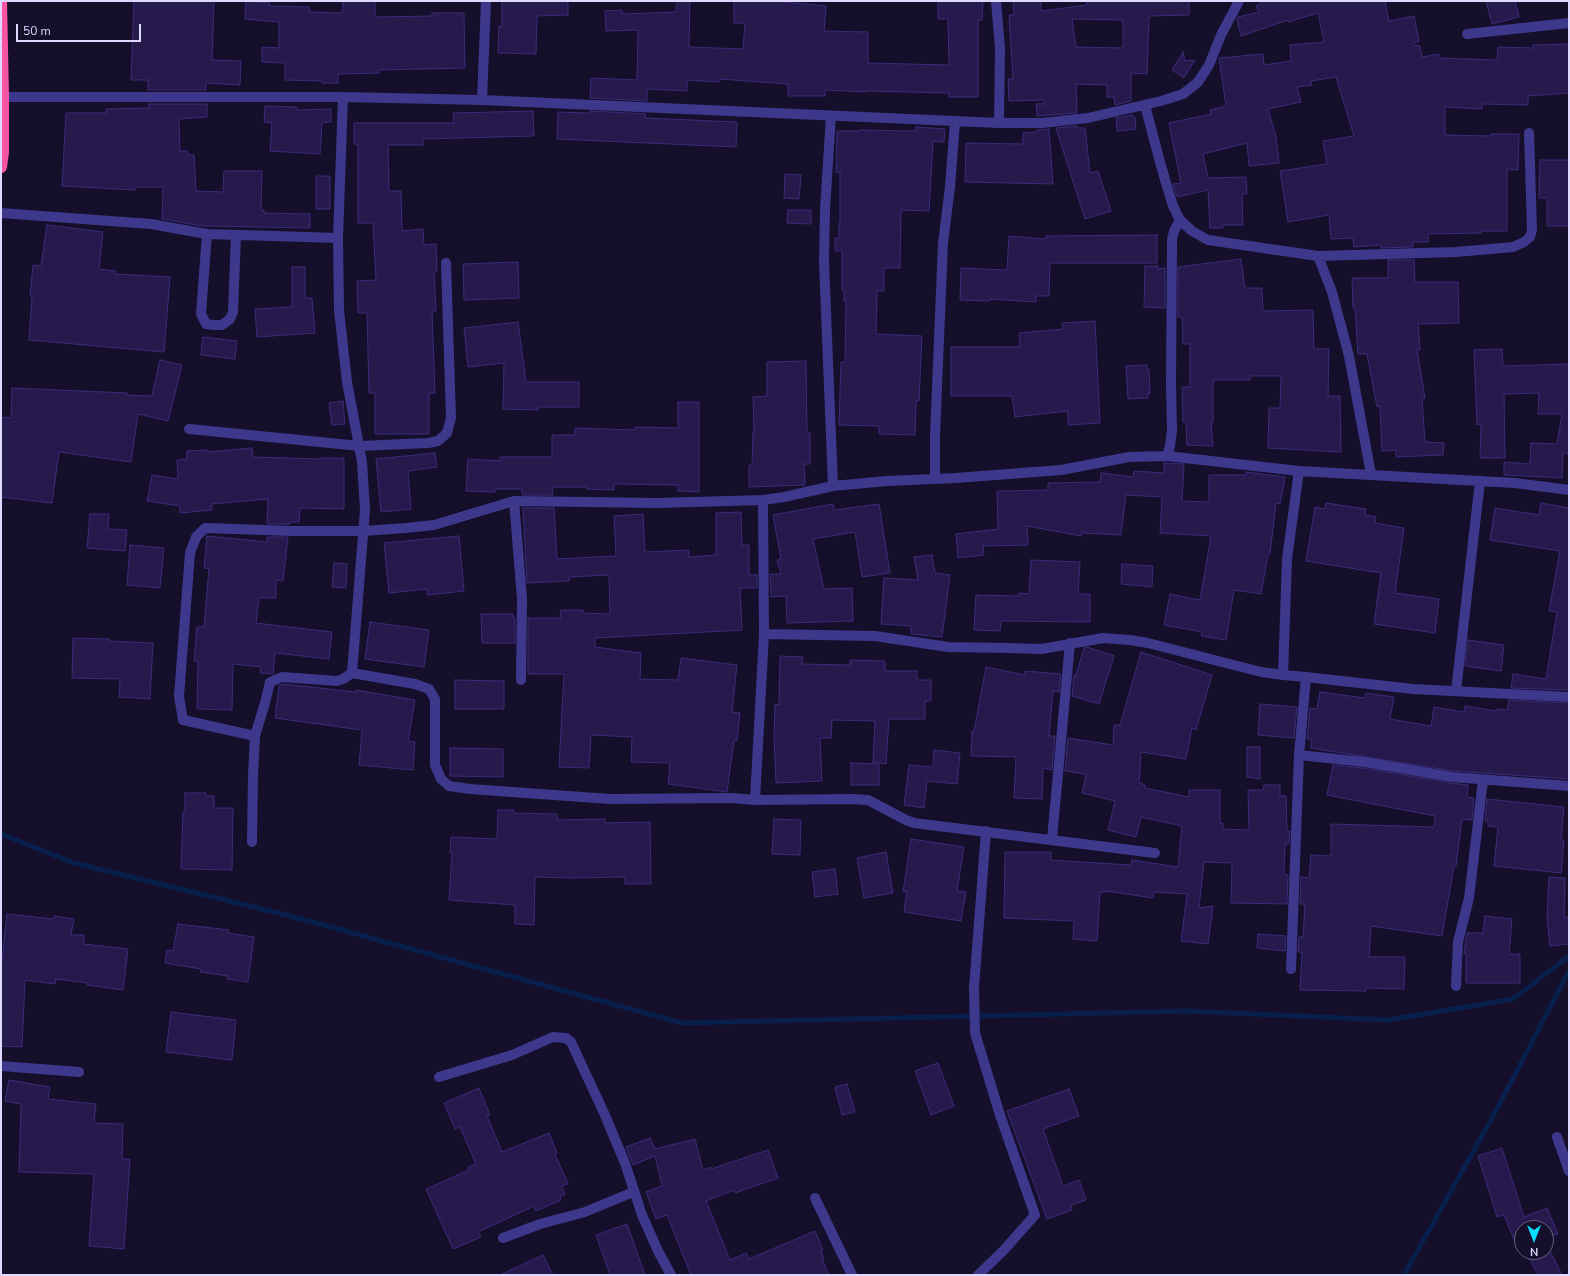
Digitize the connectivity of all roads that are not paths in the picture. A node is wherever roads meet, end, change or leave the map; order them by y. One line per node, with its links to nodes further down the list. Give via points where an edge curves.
1 (1, 1): 7 (highway)
2 (486, 1): 9 (street)
3 (996, 1): 13 (street, via 1000,48)
4 (1240, 1): 10 (street, via 1198,82 1183,94)
5 (1569, 23): 6 (street)
6 (1467, 34)
7 (3, 97): 8 (street); 15 (highway)
8 (343, 97): 9 (street); 20 (street)
9 (482, 100): 11 (street)
10 (1146, 105): 13 (street, via 1088,118 1042,123); 17 (street, via 1161,166)
11 (831, 116): 12 (street); 30 (street, via 824,262)
12 (955, 122): 13 (street); 28 (street, via 943,243)
13 (999, 123)
14 (1529, 133): 21 (street, via 1532,230 1530,237 1524,242 1514,247 1456,252)
15 (1, 168)
16 (1, 214): 18 (street, via 151,224)
17 (1180, 220): 21 (street, via 1208,240); 25 (street, via 1172,240 1172,431)
18 (207, 234): 19 (street); 19 (street, via 201,314 206,324 214,325 222,325 230,319 233,312)
19 (236, 235): 20 (street)
20 (338, 238): 24 (street, via 342,352)
21 (1318, 256): 27 (street, via 1332,292 1349,356)
22 (446, 263): 24 (street, via 451,418 447,433 438,441 428,443)
23 (189, 429): 24 (street)
24 (360, 446): 34 (street, via 365,510)
25 (1167, 456): 26 (street); 28 (street, via 1129,457 1061,470)
26 (1299, 472): 27 (street); 38 (street, via 1287,559)
27 (1370, 474): 29 (street)
28 (935, 479): 30 (street)
29 (1480, 481): 31 (street); 41 (street)
30 (833, 486): 32 (street)
31 (1569, 490)
32 (763, 500): 33 (street, via 658,503); 35 (street)
33 (514, 501): 34 (street, via 434,525); 40 (street, via 522,598)
34 (363, 531): 37 (street); 43 (street, via 205,528 196,537 190,553 180,683 183,720)
35 (764, 634): 36 (street, via 875,636 948,647 1042,649); 47 (street)
36 (1070, 643): 38 (street, via 1102,638 1130,640); 49 (street)
37 (352, 673): 43 (street, via 337,681 282,677 270,682); 47 (street, via 415,684 429,689 435,699 435,765 441,779 449,786 610,799)
38 (1283, 675): 39 (street)
39 (1306, 676): 41 (street, via 1414,689); 44 (street)
40 (521, 680)
41 (1456, 691): 42 (street)
42 (1569, 697)
43 (255, 736): 50 (street)
44 (1299, 755): 45 (street); 52 (street)
45 (1483, 780): 46 (street); 53 (street, via 1469,898 1458,942)
46 (1569, 786)
47 (755, 800): 48 (street, via 868,800 914,823)
48 (986, 831): 49 (street); 64 (street, via 974,988 975,1033 1035,1215)
49 (1052, 839): 51 (street)
50 (252, 842)
51 (1155, 853)
52 (1291, 969)
53 (1456, 986)
54 (1, 1066): 55 (street)
55 (79, 1072)
56 (439, 1077): 59 (street, via 512,1055 553,1037 566,1038 575,1049 604,1114 625,1163)
57 (1557, 1138): 58 (street)
58 (1569, 1171)
59 (633, 1192): 61 (street, via 585,1212 540,1224); 62 (street)
60 (815, 1198): 63 (street)
61 (503, 1238)
62 (671, 1275)
63 (852, 1275)
64 (978, 1275)

